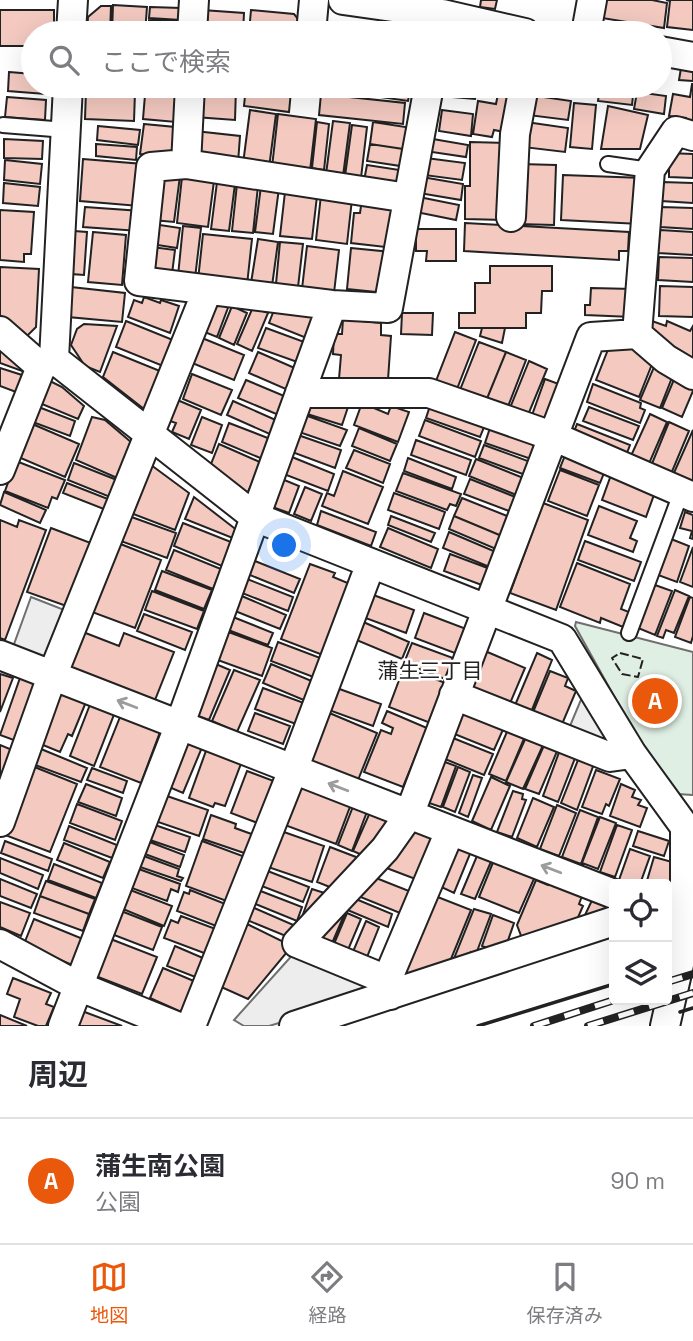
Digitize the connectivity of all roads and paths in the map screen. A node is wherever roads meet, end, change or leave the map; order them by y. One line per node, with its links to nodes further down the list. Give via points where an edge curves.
1 (72, 0): 7 (street)
2 (194, 0): 8 (street)
3 (314, 0): 9 (street)
4 (343, 0): 6 (street)
5 (592, 0): 11 (street)
6 (442, 16): 10 (street)
7 (71, 21)
8 (193, 21)
9 (312, 21)
10 (466, 21)
11 (588, 21)
12 (672, 53): 13 (street)
13 (693, 57)
14 (67, 98): 19 (street)
15 (189, 98): 22 (street)
16 (427, 98): 24 (street)
17 (522, 98): 25 (street)
18 (3, 124): 19 (lane)
19 (66, 130): 30 (street)
20 (693, 136): 23 (street, via 676,131)
21 (608, 163): 23 (lane)
22 (186, 164): 24 (street); 26 (street, via 151,167 139,281)
23 (650, 170): 29 (street)
24 (408, 198): 27 (street, via 388,307)
25 (511, 217)
26 (207, 291): 27 (street); 33 (street)
27 (332, 305): 32 (street)
28 (0, 331): 30 (street)
29 (637, 334): 31 (street); 34 (street, via 591,337)
30 (47, 363): 33 (street); 35 (street)
31 (693, 375)
32 (300, 393): 34 (street, via 429,393); 37 (street)
33 (150, 434): 37 (street); 42 (street)
34 (555, 437): 36 (street); 39 (street)
35 (0, 470)
36 (687, 495): 40 (lane)
37 (255, 517): 38 (street); 44 (street)
38 (371, 563): 39 (street); 46 (street)
39 (486, 609): 43 (street); 45 (street, via 562,639)
40 (629, 633)
41 (0, 655): 42 (street)
42 (52, 676): 44 (street, one-way to 42); 48 (street)
43 (454, 695): 45 (street, via 610,757); 47 (street)
44 (180, 724): 46 (street); 54 (street)
45 (632, 754): 51 (street, via 685,827)
46 (293, 769): 47 (street, one-way to 46); 58 (street)
47 (409, 815): 49 (street); 55 (street, via 385,849 297,943)
48 (0, 822)
49 (450, 831): 50 (street, one-way to 49); 55 (street)
50 (609, 892)
51 (681, 913): 60 (street, via 685,938)
52 (609, 922): 55 (street)
53 (0, 944): 54 (street)
54 (78, 986): 56 (street); 57 (street)
55 (389, 987): 59 (street)
56 (63, 1026)
57 (176, 1026)
58 (191, 1026)
59 (294, 1026)
60 (665, 1026)

